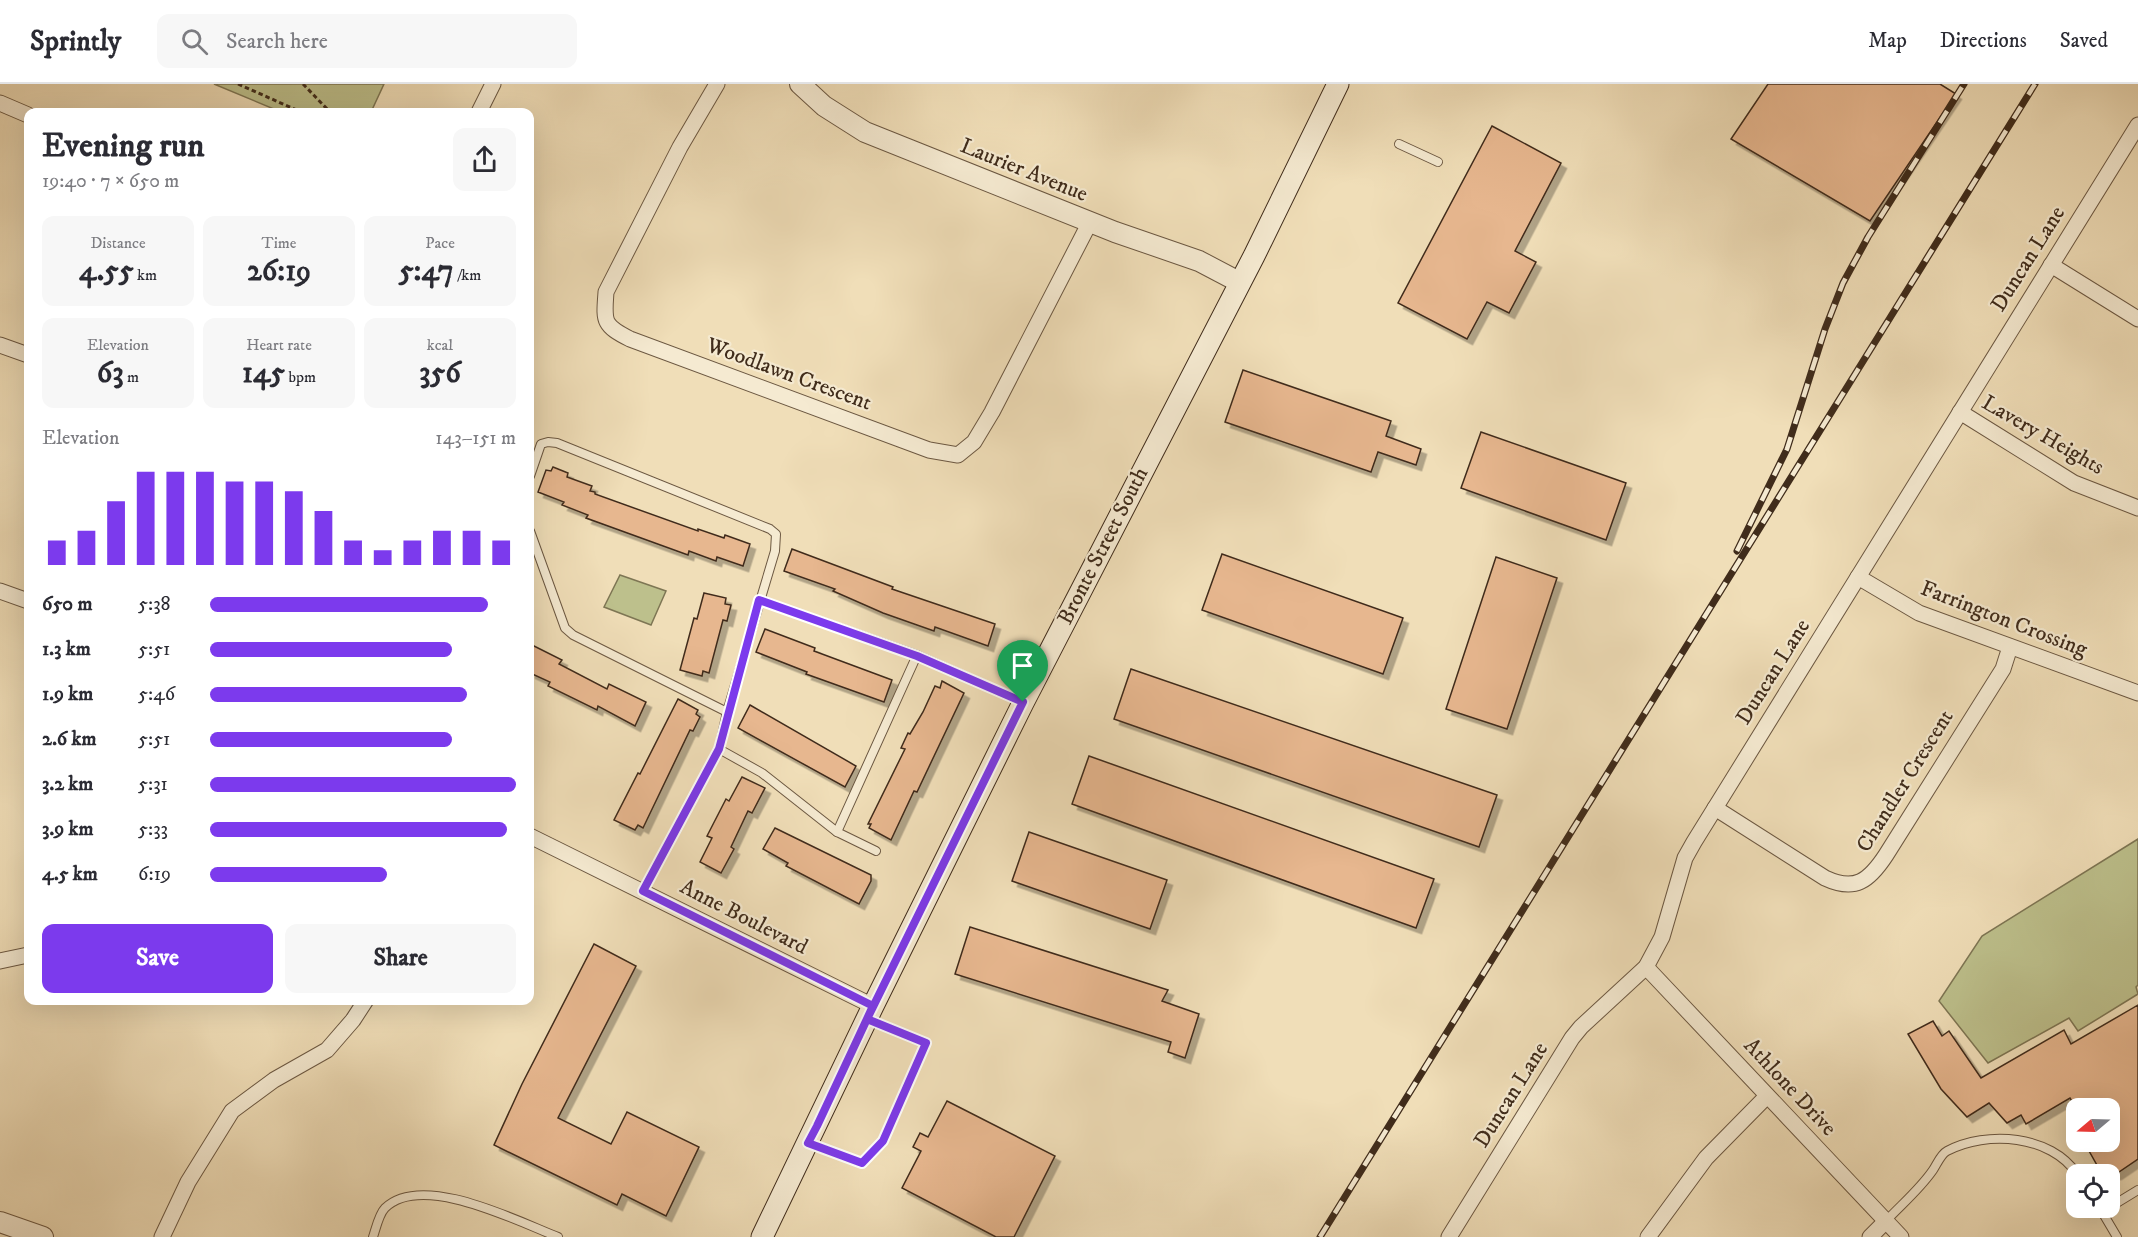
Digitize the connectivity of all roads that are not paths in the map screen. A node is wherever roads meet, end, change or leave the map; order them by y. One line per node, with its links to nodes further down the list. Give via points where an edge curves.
1 (493, 84): 6 (street)
2 (717, 84): 11 (street, Woodlawn Crescent, via 606,292 604,318 612,330 630,339 929,450 958,455 974,442)
3 (800, 84): 11 (street, Laurier Avenue, via 824,106 865,132)
4 (1338, 84): 13 (main road, Bronte Street South)
5 (0, 103): 7 (street)
6 (481, 108)
7 (24, 113)
8 (2138, 125): 12 (street, Duncan Lane)
9 (1399, 144): 10 (lane)
10 (1438, 162)
11 (1090, 222): 13 (street, Laurier Avenue, via 1199,261)
12 (2051, 264): 14 (street); 17 (street, Duncan Lane)
13 (1239, 282): 28 (main road, Bronte Street South)
14 (2138, 319)
15 (0, 345): 16 (street)
16 (24, 354)
17 (1960, 412): 19 (street, Lavery Heights, via 2074,483); 21 (street, Duncan Lane)
18 (534, 465): 24 (lane, via 542,444 557,443 770,529 777,542)
19 (2138, 508)
20 (534, 542): 29 (lane, via 565,628)
21 (1858, 577): 25 (street, Farrington Crossing, via 1920,614); 31 (street, Duncan Lane)
22 (0, 591): 23 (street)
23 (24, 600)
24 (759, 600): 26 (lane); 29 (lane)
25 (2010, 647): 27 (street, Farrington Crossing); 31 (street, Chandler Crescent, via 2003,669 1867,879 1849,885 1834,883)
26 (917, 656): 28 (lane); 32 (lane)
27 (2138, 693)
28 (1023, 702): 40 (main road, Bronte Street South)
29 (728, 712): 30 (lane)
30 (719, 749): 32 (lane, via 762,773); 35 (lane)
31 (1715, 808): 38 (street, Duncan Lane, via 1685,858 1668,919)
32 (837, 832): 34 (lane)
33 (534, 838): 35 (street, Anne Boulevard)
34 (876, 851)
35 (643, 891): 40 (street, Anne Boulevard)
36 (24, 956): 37 (street)
37 (0, 962)
38 (1646, 967): 41 (street, Athlone Drive); 54 (street, Duncan Lane, via 1572,1038)
39 (363, 1005): 51 (street, via 327,1050 274,1080 232,1111 188,1182)
40 (870, 1012): 42 (main road, Bronte Street South); 42 (lane, via 926,1043 883,1141 862,1163)
41 (1767, 1096): 47 (street, Athlone Drive); 55 (street, via 1706,1158)
42 (808, 1143): 49 (main road, Bronte Street South)
43 (2070, 1164): 47 (lane, via 2035,1143 1984,1138 1945,1152 1925,1181)
44 (2138, 1190): 45 (lane)
45 (2120, 1200)
46 (2106, 1218): 58 (lane)
47 (1886, 1221): 56 (street); 57 (street, Athlone Drive)
48 (0, 1222): 50 (street)
49 (766, 1236)
50 (43, 1237)
51 (162, 1237)
52 (373, 1237): 53 (lane, via 383,1210 395,1200 425,1194 448,1196)
53 (558, 1237)
54 (1449, 1237)
55 (1648, 1237)
56 (1870, 1237)
57 (1902, 1237)
58 (2117, 1237)

